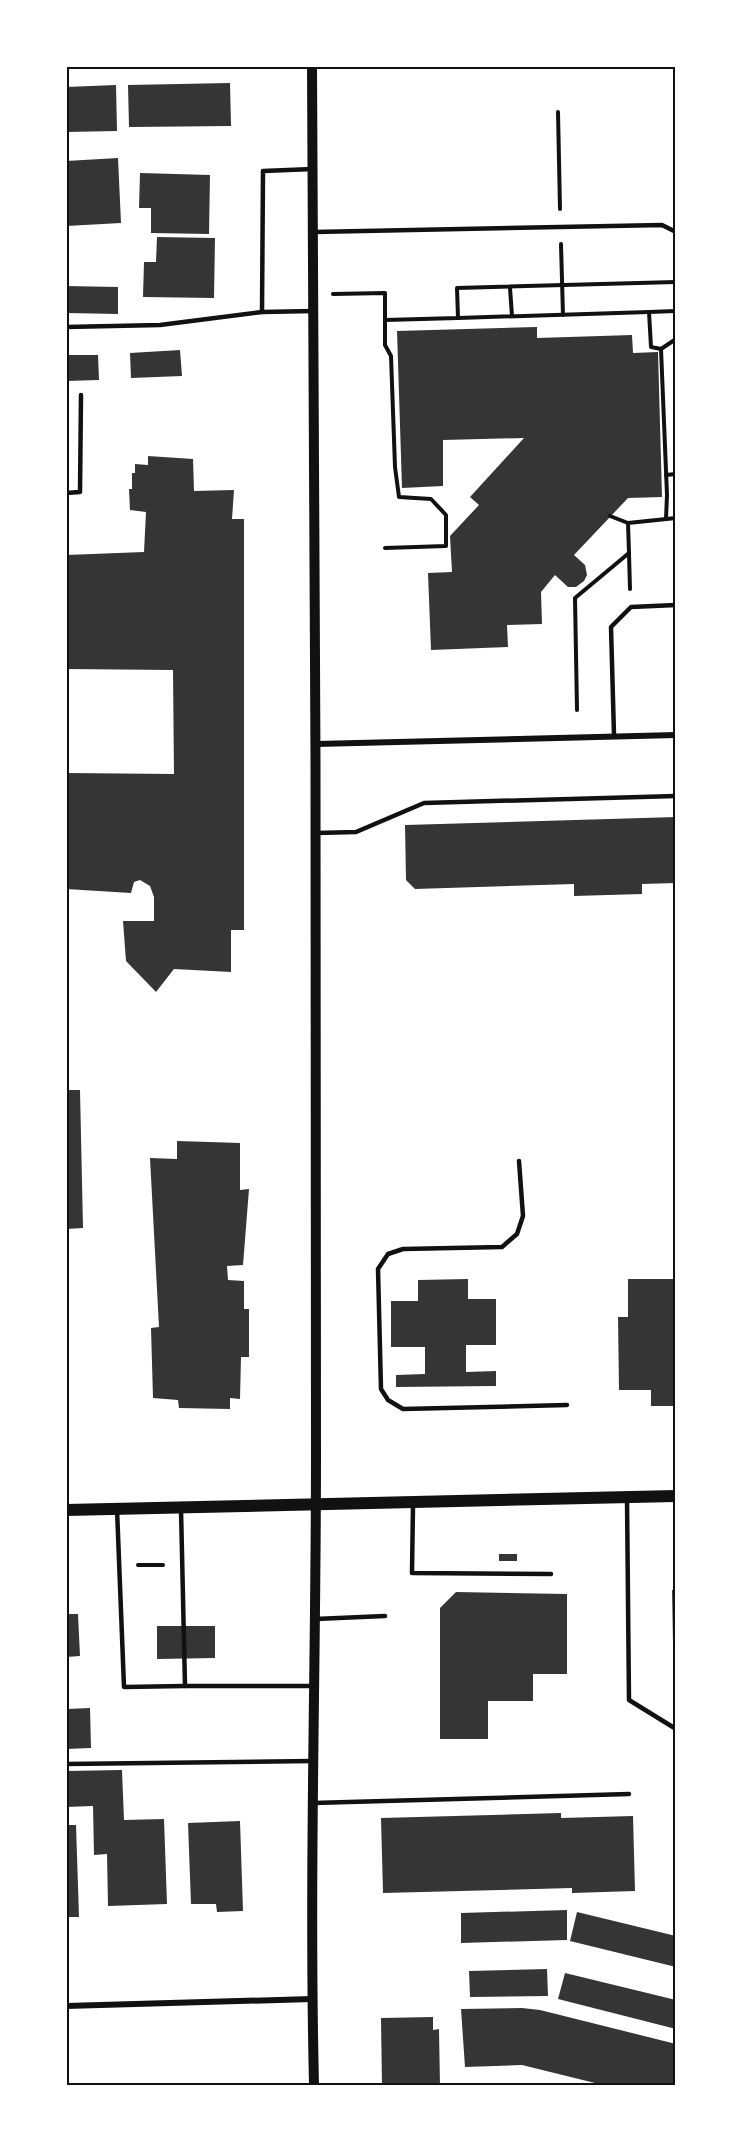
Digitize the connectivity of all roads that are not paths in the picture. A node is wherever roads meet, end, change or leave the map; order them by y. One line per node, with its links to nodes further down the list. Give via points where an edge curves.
1 (312, 66): 2 (street)
2 (313, 169): 3 (street); 6 (lane, via 263,171)
3 (313, 232): 4 (lane, via 662,225); 5 (street)
4 (676, 232)
5 (314, 311): 6 (lane); 13 (street)
6 (262, 312): 7 (lane, via 160,325)
7 (66, 327)
8 (81, 395): 9 (lane, via 80,492)
9 (66, 493)
10 (676, 605): 11 (lane, via 631,607 611,627)
11 (614, 735): 12 (street); 13 (street)
12 (676, 735)
13 (316, 744): 15 (street)
14 (676, 796): 15 (lane, via 424,803 356,832)
15 (316, 833): 21 (street)
16 (519, 1161): 17 (lane, via 523,1216 517,1234 502,1247 404,1249 388,1254 378,1269 381,1389 388,1400 403,1409)
17 (567, 1405)
18 (676, 1496): 19 (main road)
19 (627, 1498): 20 (main road); 30 (lane, via 629,1700)
20 (413, 1502): 21 (main road); 25 (lane, via 412,1573)
21 (316, 1504): 22 (main road); 27 (street)
22 (181, 1507): 23 (main road); 28 (lane)
23 (117, 1509): 24 (main road); 28 (lane, via 124,1687)
24 (66, 1510)
25 (551, 1574)
26 (385, 1616): 27 (lane)
27 (315, 1619): 29 (street)
28 (185, 1686): 29 (lane)
29 (314, 1686): 31 (street)
30 (676, 1729)
31 (313, 1761): 32 (lane); 34 (street)
32 (66, 1764)
33 (629, 1794): 34 (lane)
34 (313, 1803): 35 (street)
35 (312, 1999): 36 (street); 37 (street)
36 (66, 2006)
37 (314, 2085)

